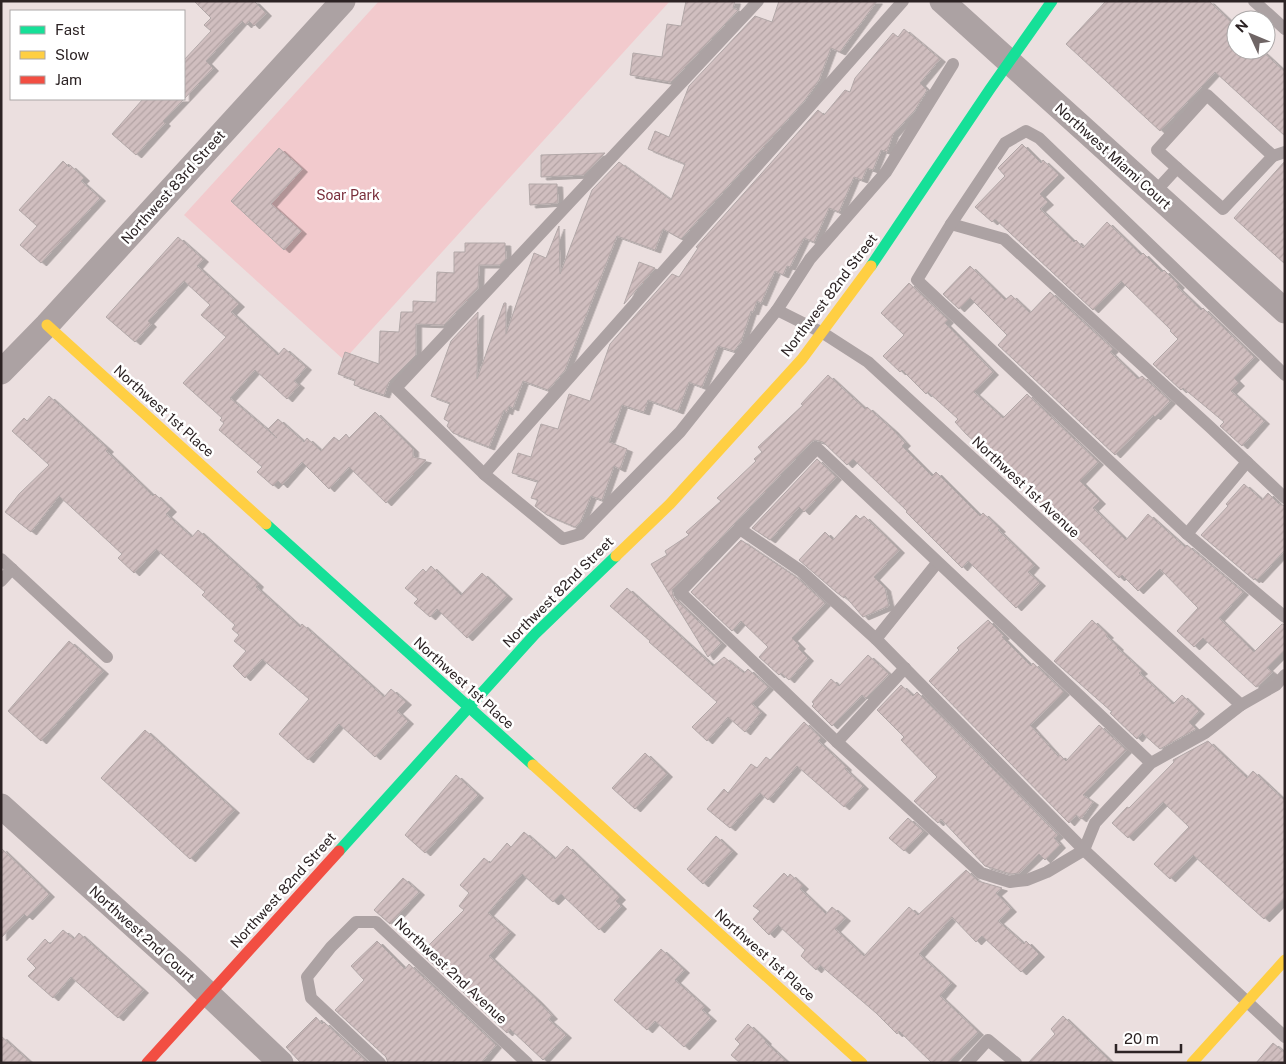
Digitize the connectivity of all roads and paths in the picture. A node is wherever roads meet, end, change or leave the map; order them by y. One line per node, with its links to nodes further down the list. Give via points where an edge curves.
1 (343, 1): 16 (street, Northwest 83rd Street)
2 (758, 1): 21 (lane, via 396,388)
3 (902, 1): 21 (lane)
4 (942, 1): 8 (street, Northwest Miami Court)
5 (1052, 1): 8 (main road, Northwest 82nd Street)
6 (1254, 1): 7 (lane)
7 (1285, 29)
8 (1009, 62): 12 (street, Northwest Miami Court); 17 (main road, Northwest 82nd Street, via 879,256)
9 (953, 64): 14 (lane, via 886,172 810,259)
10 (1279, 154): 11 (lane, via 1223,209); 11 (lane, via 1207,95 1157,150)
11 (1177, 168): 12 (lane)
12 (1154, 193): 15 (street, Northwest Miami Court)
13 (951, 224): 19 (lane, via 1005,143 1026,131 1038,138); 20 (lane, via 1004,239); 24 (lane, via 917,280)
14 (777, 310): 17 (lane, Northwest 1st Avenue); 21 (lane, via 680,432 580,534 563,538)
15 (1285, 311)
16 (47, 325): 18 (street, Northwest 83rd Street); 35 (main road, Northwest 1st Place)
17 (823, 333): 34 (lane, Northwest 1st Avenue, via 868,362); 35 (main road, Northwest 82nd Street, via 688,485 557,612)
18 (1, 372)
19 (1285, 374)
20 (1247, 462): 22 (lane); 24 (lane)
21 (484, 474)
22 (1285, 498)
23 (740, 529): 26 (lane, via 817,448); 30 (lane, via 802,571); 36 (lane, via 680,592)
24 (1187, 534): 29 (lane)
25 (1, 559): 27 (lane)
26 (937, 563): 30 (lane); 37 (lane)
27 (12, 569): 28 (lane); 31 (lane)
28 (1, 581)
29 (1285, 617)
30 (876, 639): 32 (lane)
31 (107, 657)
32 (905, 668): 36 (lane); 39 (lane)
33 (1285, 675): 34 (lane, via 1276,685)
34 (1241, 705): 37 (lane, via 1206,733)
35 (468, 707): 41 (main road, Northwest 82nd Street); 48 (main road, Northwest 1st Place)
36 (837, 742): 39 (lane, via 981,873 1010,882 1027,880)
37 (1151, 762): 39 (lane, via 1094,824)
38 (1, 806): 41 (street, Northwest 2nd Court)
39 (1084, 850): 42 (lane)
40 (1285, 960): 42 (main road)
41 (209, 995): 44 (main road, Northwest 82nd Street); 45 (street, Northwest 2nd Court)
42 (1247, 1002): 43 (lane); 51 (main road)
43 (1285, 1037)
44 (147, 1063)
45 (281, 1063)
46 (380, 1063): 47 (lane, Northwest 2nd Avenue, via 311,998 307,977 356,922 376,922)
47 (527, 1063)
48 (862, 1063)
49 (967, 1063): 50 (lane, via 988,1040)
50 (1016, 1063)
51 (1192, 1063)

